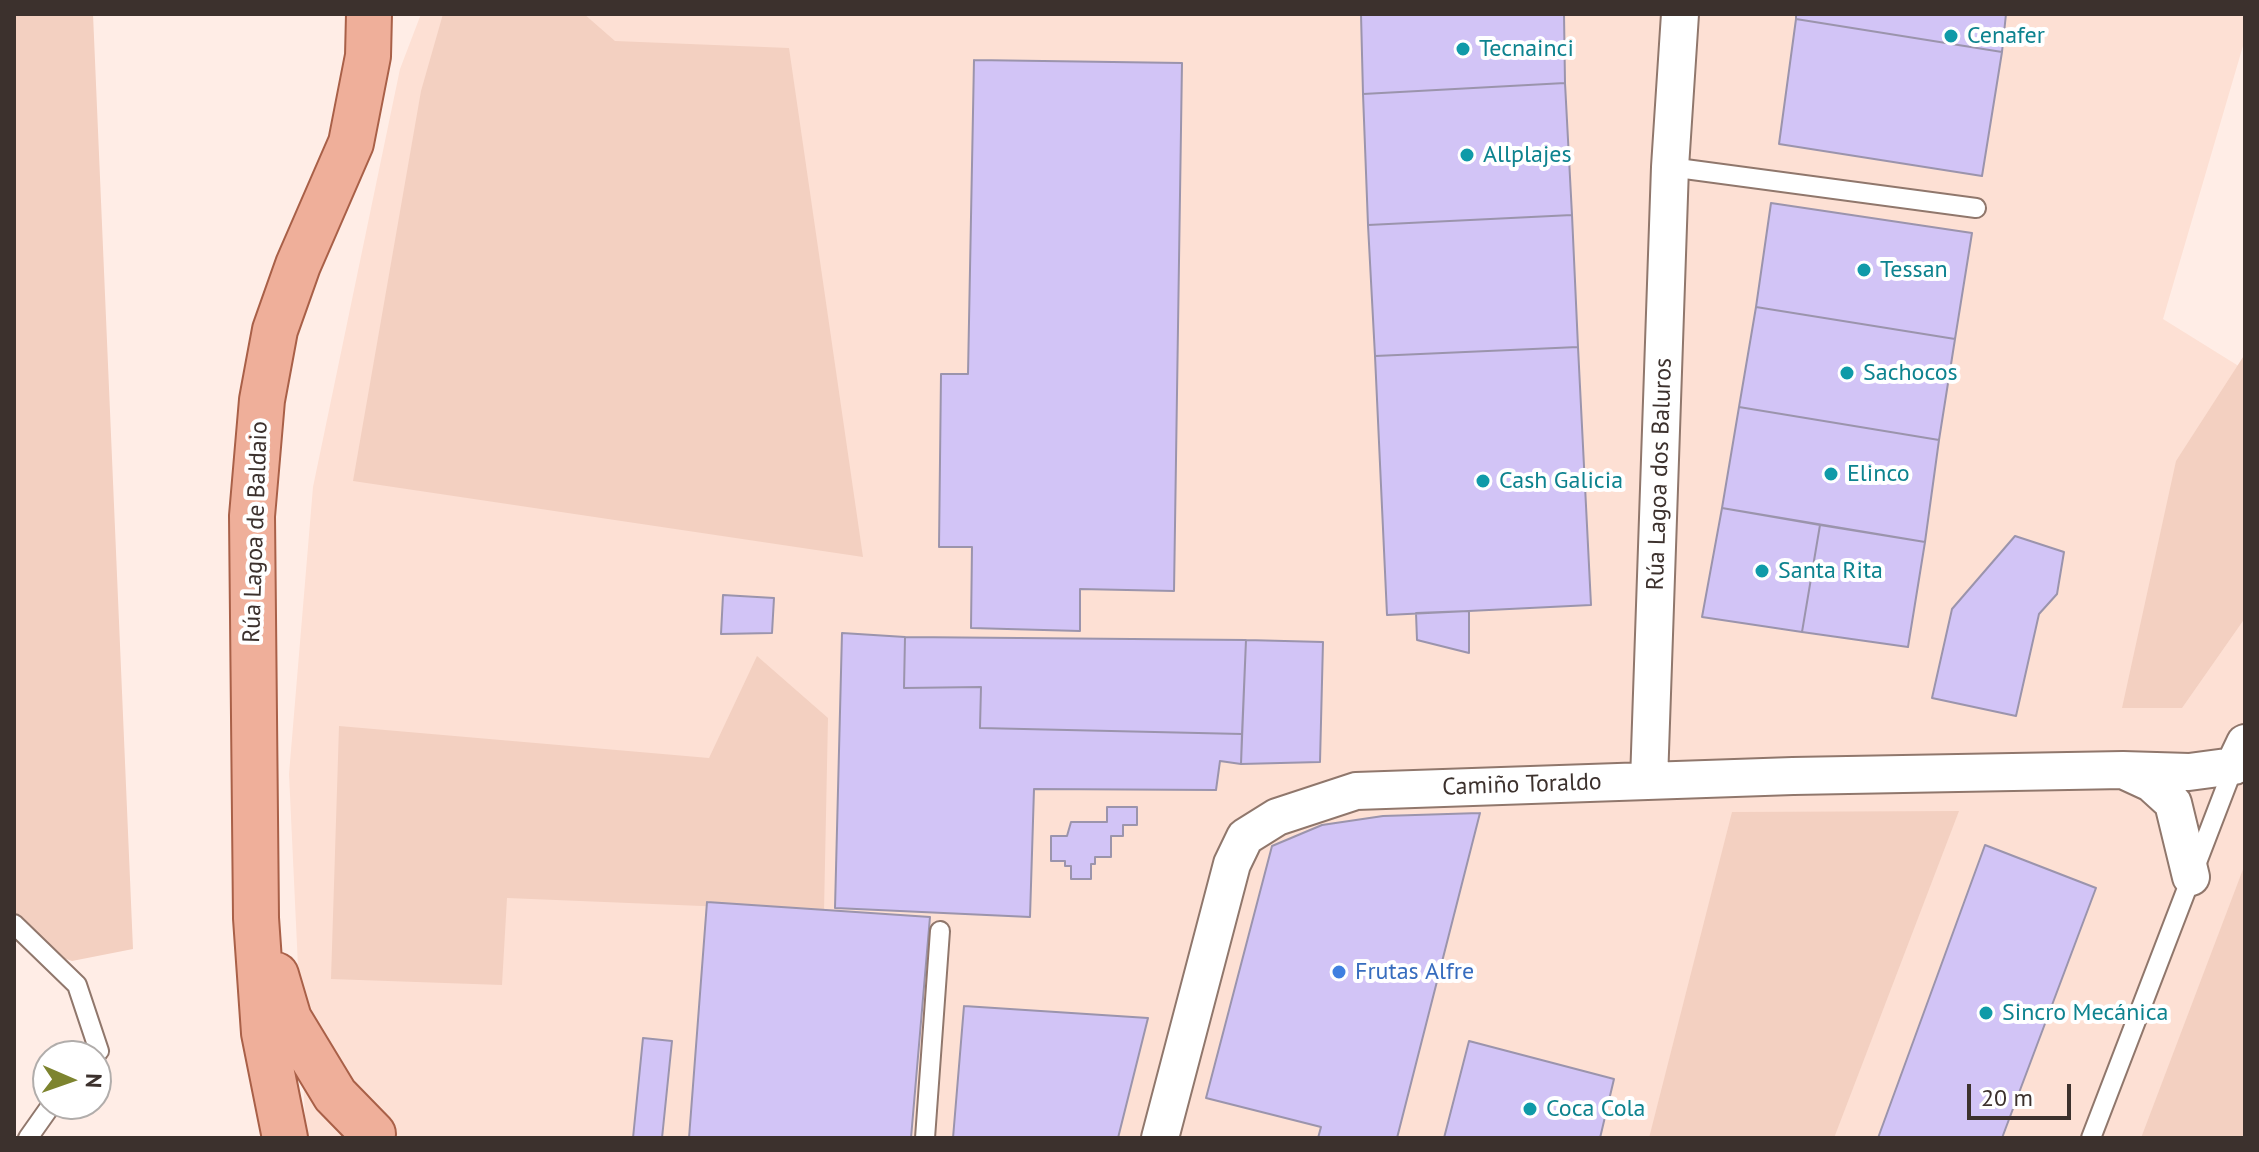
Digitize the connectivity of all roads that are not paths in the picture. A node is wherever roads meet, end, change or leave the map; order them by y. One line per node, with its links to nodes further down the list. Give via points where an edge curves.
1 (369, 14): 8 (main road, Rúa Lagoa de Baldaio, via 368,56 351,143 275,330 262,400 252,546)
2 (1680, 14): 3 (street, Rúa Lagoa dos Baluros)
3 (1670, 167): 4 (lane); 7 (street, Rúa Lagoa dos Baluros)
4 (1976, 208)
5 (2240, 754): 6 (street, Camiño Toraldo, via 2189,772); 9 (lane)
6 (2123, 770): 7 (street, Camiño Toraldo); 9 (street, via 2151,783 2173,803)
7 (1649, 781): 18 (street, Camiño Toraldo, via 1356,791 1277,817 1245,837 1232,864)
8 (258, 875): 14 (main road, via 272,963 289,1019); 16 (main road, via 264,1033)
9 (2191, 877): 19 (lane)
10 (14, 924): 12 (lane, via 77,985)
11 (940, 931): 17 (lane)
12 (95, 1040)
13 (41, 1120): 15 (lane)
14 (367, 1137)
15 (28, 1138)
16 (285, 1138)
17 (925, 1138)
18 (1160, 1138)
19 (2091, 1138)

